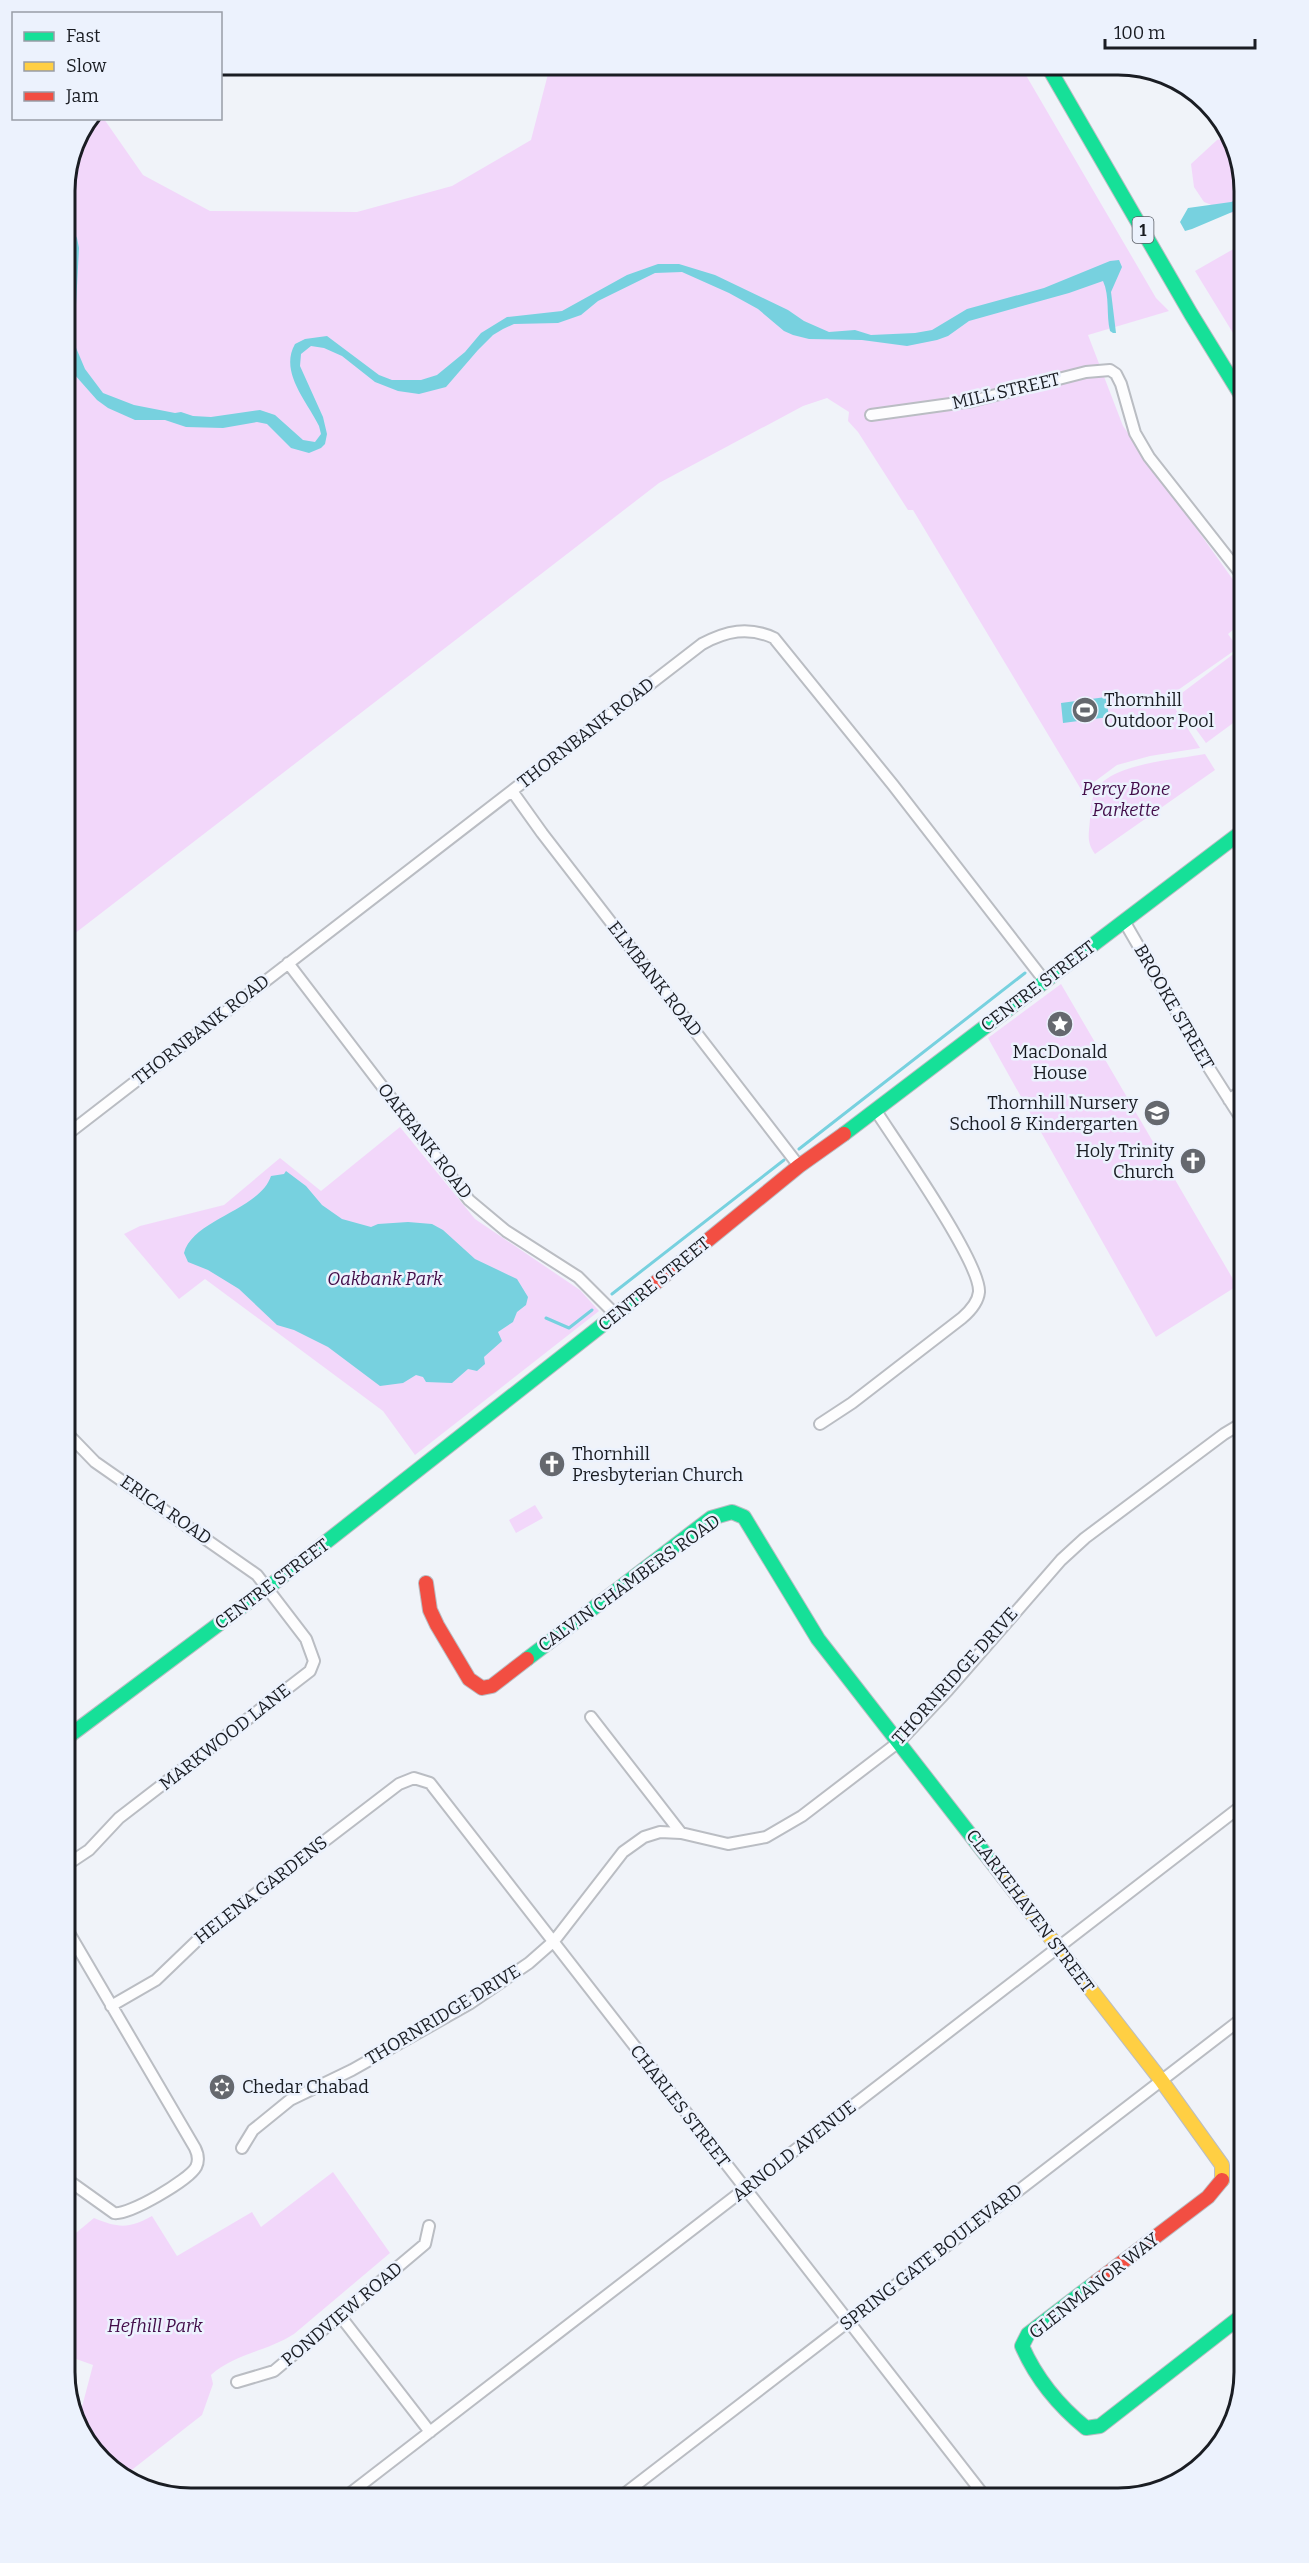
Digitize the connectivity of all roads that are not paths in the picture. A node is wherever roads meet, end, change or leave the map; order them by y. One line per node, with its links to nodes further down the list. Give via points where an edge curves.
1 (1053, 75): 2 (main road, 1)
2 (1234, 382)
3 (871, 415): 4 (street, MILL STREET, via 972,401 1110,370 1116,374 1135,433 1149,457)
4 (1234, 564)
5 (512, 791): 8 (street, THORNBANK ROAD); 9 (street, THORNBANK ROAD, via 702,644 740,630 765,634 774,638 808,679); 15 (street, ELMBANK ROAD)
6 (1234, 844): 7 (main road, CENTRE STREET)
7 (1124, 921): 9 (main road, CENTRE STREET); 11 (street, BROOKE STREET)
8 (288, 963): 14 (street, THORNBANK ROAD); 16 (street, OAKBANK ROAD, via 469,1200 512,1235 579,1277)
9 (1044, 980): 13 (main road, CENTRE STREET)
10 (1234, 1097): 11 (street)
11 (1229, 1100): 12 (street, BROOKE STREET)
12 (1234, 1107)
13 (876, 1112): 15 (main road, CENTRE STREET); 17 (street, via 967,1254 979,1291 972,1310)
14 (75, 1128)
15 (799, 1166): 16 (main road, CENTRE STREET)
16 (616, 1315): 21 (main road, CENTRE STREET)
17 (820, 1424)
18 (1234, 1428): 24 (street, THORNRIDGE DRIVE, via 1084,1538 1060,1560)
19 (75, 1441): 21 (street, ERICA ROAD, via 95,1461 257,1575)
20 (426, 1582): 24 (main road, CALVIN CHAMBERS ROAD, via 430,1610 469,1679 482,1688 492,1686 711,1518 738,1513 818,1639)
21 (268, 1588): 23 (main road, CENTRE STREET); 28 (street, MARKWOOD LANE, via 306,1639 314,1661 310,1671 119,1818)
22 (591, 1717): 27 (street)
23 (75, 1731)
24 (900, 1741): 27 (street, THORNRIDGE DRIVE, via 802,1816 766,1837 728,1844); 31 (main road, CLARKEHAVEN STREET)
25 (414, 1778): 29 (street, CHARLES STREET, via 430,1784 441,1795); 32 (street, HELENA GARDENS, via 399,1784 239,1906 143,1990)
26 (1234, 1812): 31 (street, ARNOLD AVENUE)
27 (681, 1833): 29 (street, THORNRIDGE DRIVE, via 660,1832 631,1845)
28 (75, 1859)
29 (554, 1941): 35 (street, THORNRIDGE DRIVE, via 469,2004 290,2100 253,2130); 37 (street, CHARLES STREET)
30 (75, 1945): 32 (street)
31 (1058, 1948): 34 (main road, CLARKEHAVEN STREET); 37 (street, ARNOLD AVENUE)
32 (111, 2006): 36 (street, via 195,2148 197,2164 184,2178 120,2214)
33 (1234, 2025): 34 (street, SPRING GATE BOULEVARD)
34 (1161, 2080): 40 (street, SPRING GATE BOULEVARD); 41 (main road, GLENMANOR WAY, via 1222,2165 1220,2186 1028,2334 1022,2346 1026,2358 1073,2418 1086,2427 1100,2426)
35 (242, 2148)
36 (75, 2186)
37 (745, 2189): 40 (street, CHARLES STREET); 43 (street, ARNOLD AVENUE)
38 (429, 2226): 39 (street, PONDVIEW ROAD, via 425,2244)
39 (341, 2317): 42 (street, PONDVIEW ROAD, via 274,2372); 43 (street)
40 (848, 2322): 45 (street, SPRING GATE BOULEVARD); 46 (street, CHARLES STREET)
41 (1234, 2322)
42 (237, 2382)
43 (430, 2432): 44 (street, ARNOLD AVENUE)
44 (357, 2488)
45 (631, 2488)
46 (978, 2488)

